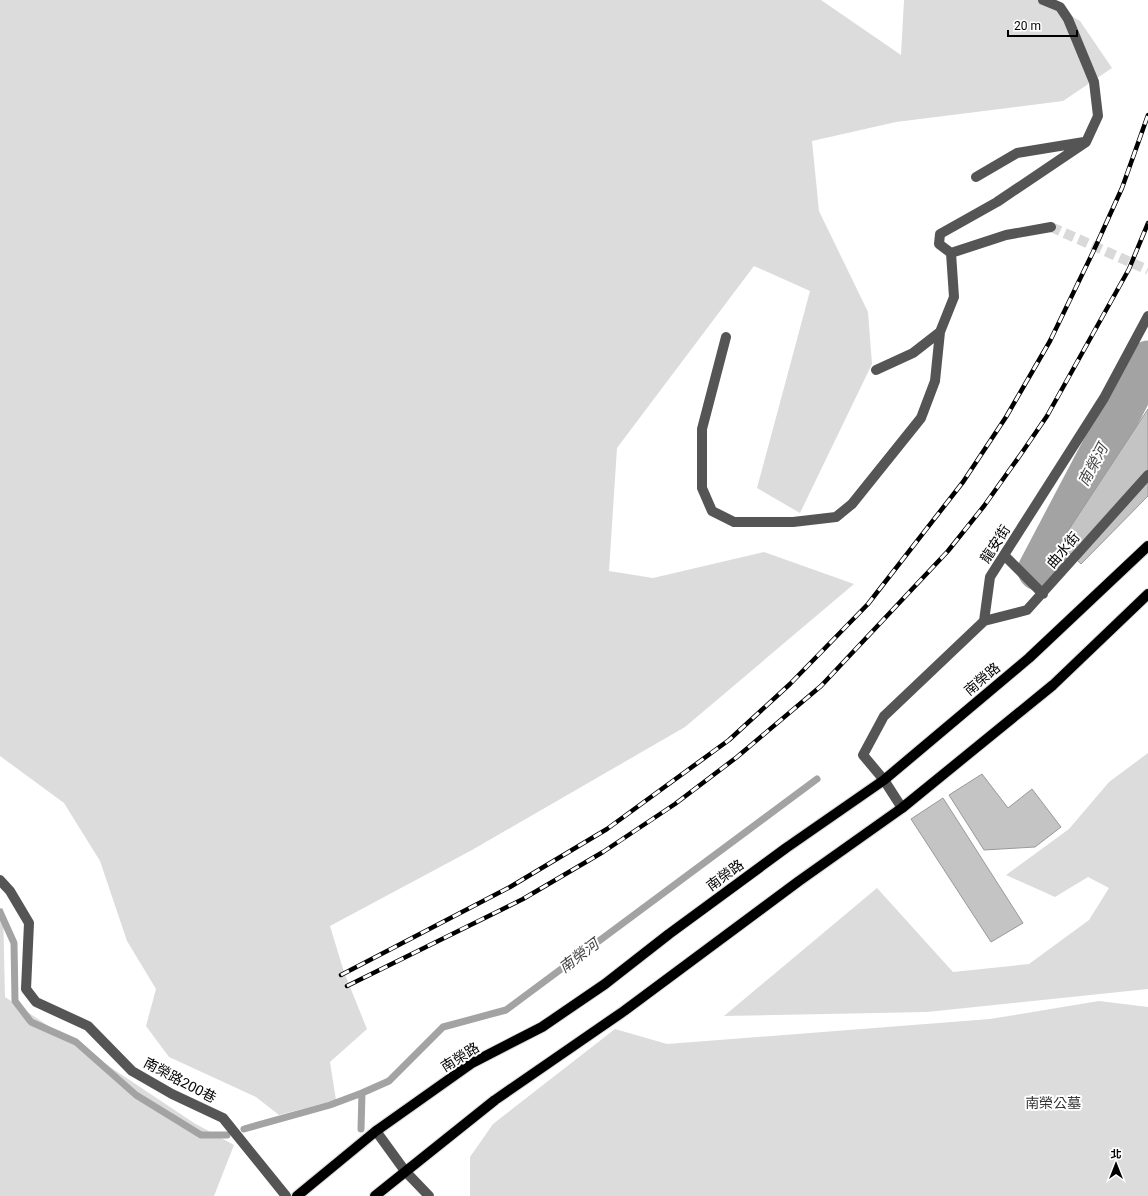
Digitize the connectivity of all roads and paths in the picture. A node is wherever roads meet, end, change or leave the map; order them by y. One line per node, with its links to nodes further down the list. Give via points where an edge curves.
1 (1043, 0): 2 (street, via 1060,7 1068,18 1094,82 1098,116)
2 (1086, 142): 3 (street, via 1017,153); 5 (street, via 997,202 940,234 939,244)
3 (976, 177)
4 (1050, 227): 5 (street, via 1006,235)
5 (952, 253): 7 (street, via 954,297)
6 (1148, 316): 12 (street, 龍安街, via 1104,398)
7 (940, 332): 8 (street, via 935,381 921,418 852,504 836,517 793,522 734,522 712,511 702,488 702,429); 9 (street, via 913,353)
8 (726, 336)
9 (876, 370)
10 (1148, 475): 13 (street, 曲水街)
11 (1148, 546): 16 (main road, 南榮路, via 1029,658)
12 (1005, 556): 13 (street); 15 (street, 龍安街, via 990,577)
13 (1043, 594): 15 (street, 曲水街, via 1027,610)
14 (1148, 594): 17 (main road, via 1053,685)
15 (984, 620): 16 (street, via 884,716 863,755)
16 (884, 780): 17 (street); 19 (main road, 南榮路, via 668,934 605,984 542,1027 472,1063)
17 (902, 808): 20 (main road, via 799,880 624,1012 495,1100)
18 (0, 880): 21 (street, 南榮路200巷, via 10,891 29,923 26,989 36,1002 88,1026 132,1071 172,1094 223,1118)
19 (376, 1131): 20 (street); 22 (main road, 南榮路)
20 (405, 1171): 23 (main road); 24 (street)
21 (286, 1196)
22 (297, 1196)
23 (375, 1196)
24 (429, 1196)

